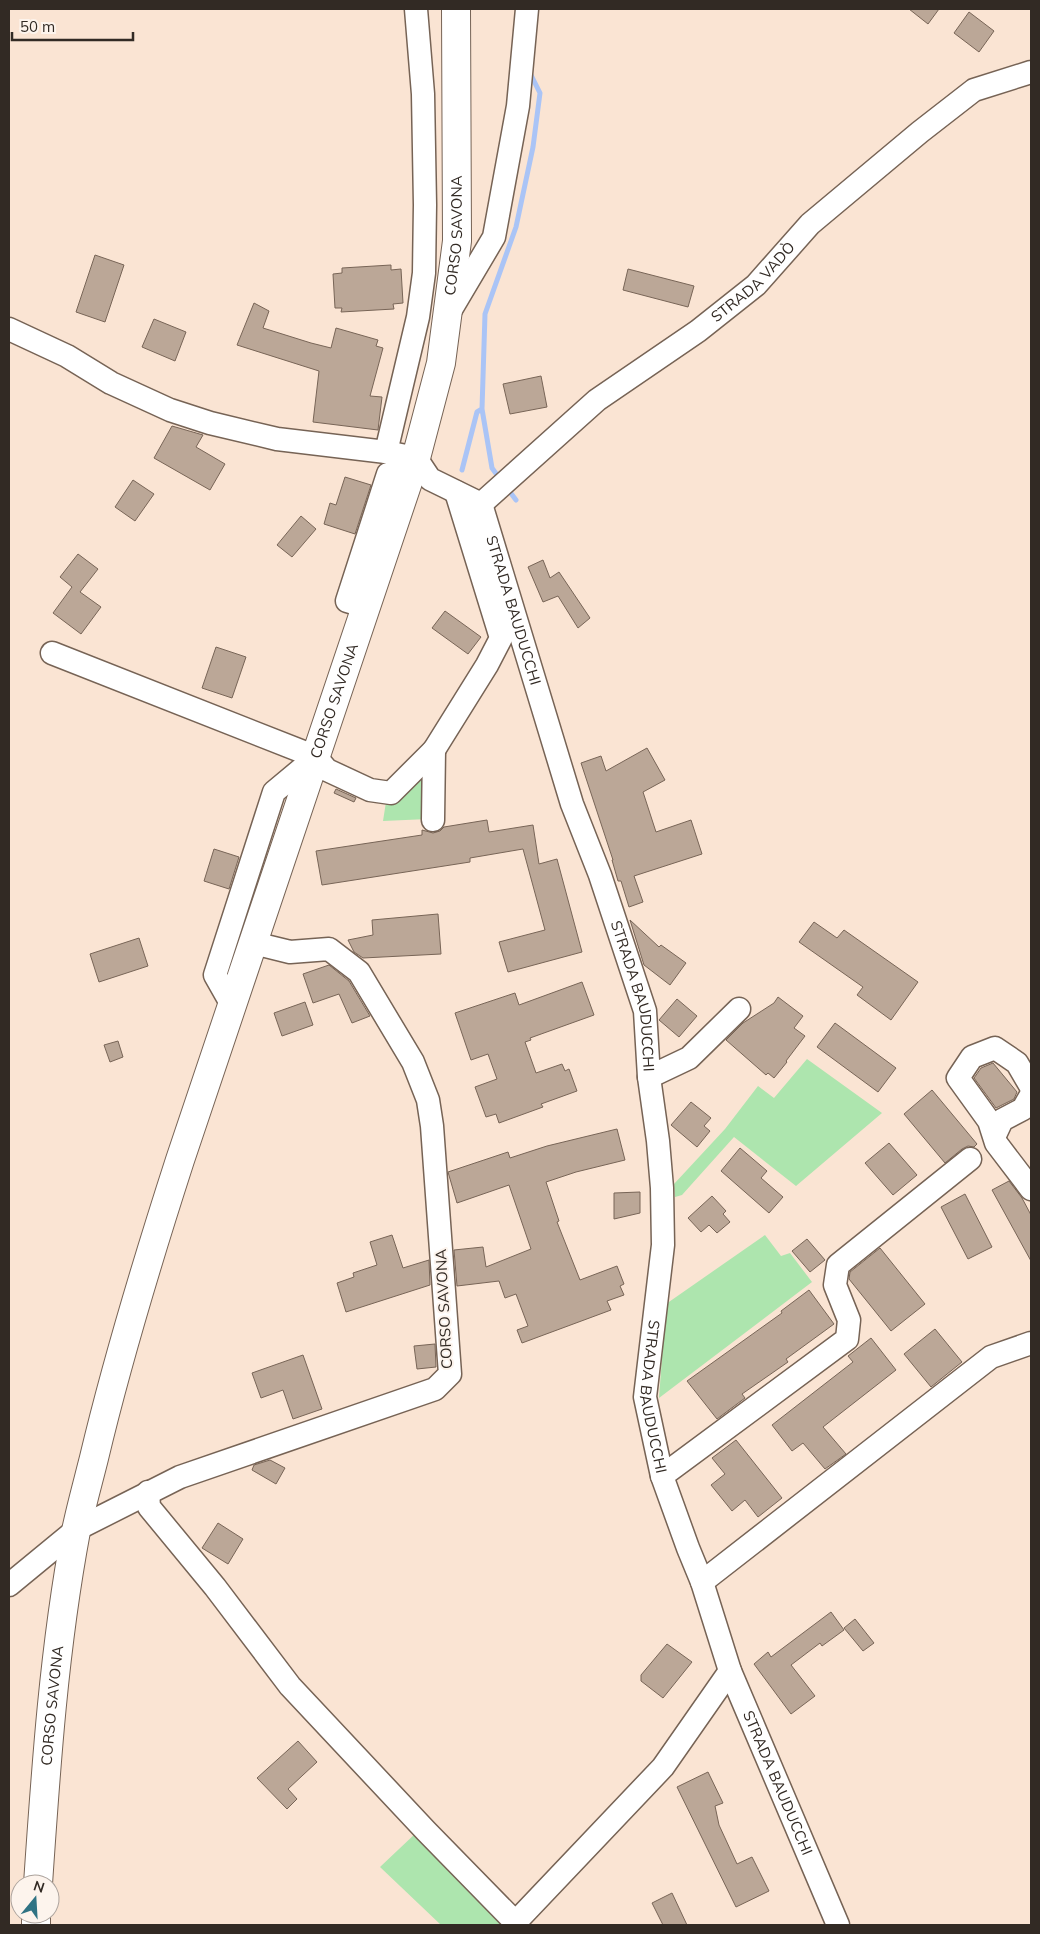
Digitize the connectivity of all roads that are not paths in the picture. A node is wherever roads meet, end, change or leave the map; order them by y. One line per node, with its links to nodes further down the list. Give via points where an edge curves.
1 (416, 9): 7 (street, CORSO SAVONA, via 422,94 424,273 418,317)
2 (456, 9): 5 (main road, CORSO SAVONA, via 457,241)
3 (527, 9): 5 (street, via 518,106 494,237)
4 (1031, 72): 10 (street, STRADA VADÒ, via 974,90 928,126 810,224 756,285 698,331 597,400)
5 (447, 316): 8 (main road, CORSO SAVONA, via 441,363)
6 (9, 329): 7 (street, via 67,356 112,383 194,418 277,439)
7 (386, 452): 8 (street)
8 (414, 463): 9 (street, via 430,479); 15 (main road, CORSO SAVONA)
9 (456, 492): 10 (street); 11 (street)
10 (488, 498): 12 (street, STRADA BAUDUCCHI)
11 (501, 638): 12 (street); 14 (street)
12 (524, 644): 20 (street, STRADA BAUDUCCHI, via 572,804 645,1011)
13 (52, 653): 15 (street)
14 (434, 750): 15 (street, via 391,793 370,790 326,770); 16 (street)
15 (316, 757): 17 (main road, CORSO SAVONA); 18 (street, via 274,792 215,976)
16 (433, 820)
17 (253, 944): 18 (main road, CORSO SAVONA); 28 (street, CORSO SAVONA, via 290,952 329,949 346,961 359,972 413,1062 431,1117 450,1374 435,1390 180,1477)
18 (232, 1005): 29 (main road, CORSO SAVONA, via 142,1278 108,1397)
19 (739, 1009): 20 (street, via 689,1058)
20 (649, 1077): 27 (street, STRADA BAUDUCCHI, via 662,1188 663,1245 644,1397)
21 (1031, 1087): 23 (street, via 1017,1063 995,1048 972,1057 958,1078 989,1121)
22 (1031, 1095): 23 (street, via 1023,1109 1002,1120)
23 (995, 1135): 25 (street, via 996,1144)
24 (970, 1159): 27 (street, via 838,1265 835,1285 849,1320 847,1339)
25 (1031, 1189)
26 (1031, 1343): 30 (street, via 991,1357)
27 (662, 1476): 30 (street, STRADA BAUDUCCHI)
28 (148, 1492): 29 (street, CORSO SAVONA); 34 (street, via 149,1507 290,1686)
29 (77, 1529): 31 (street); 33 (main road, CORSO SAVONA, via 55,1669)
30 (702, 1582): 32 (street, STRADA BAUDUCCHI)
31 (9, 1585)
32 (730, 1671): 34 (street, via 662,1767); 35 (street, STRADA BAUDUCCHI)
33 (39, 1874)
34 (514, 1923)
35 (838, 1925)

